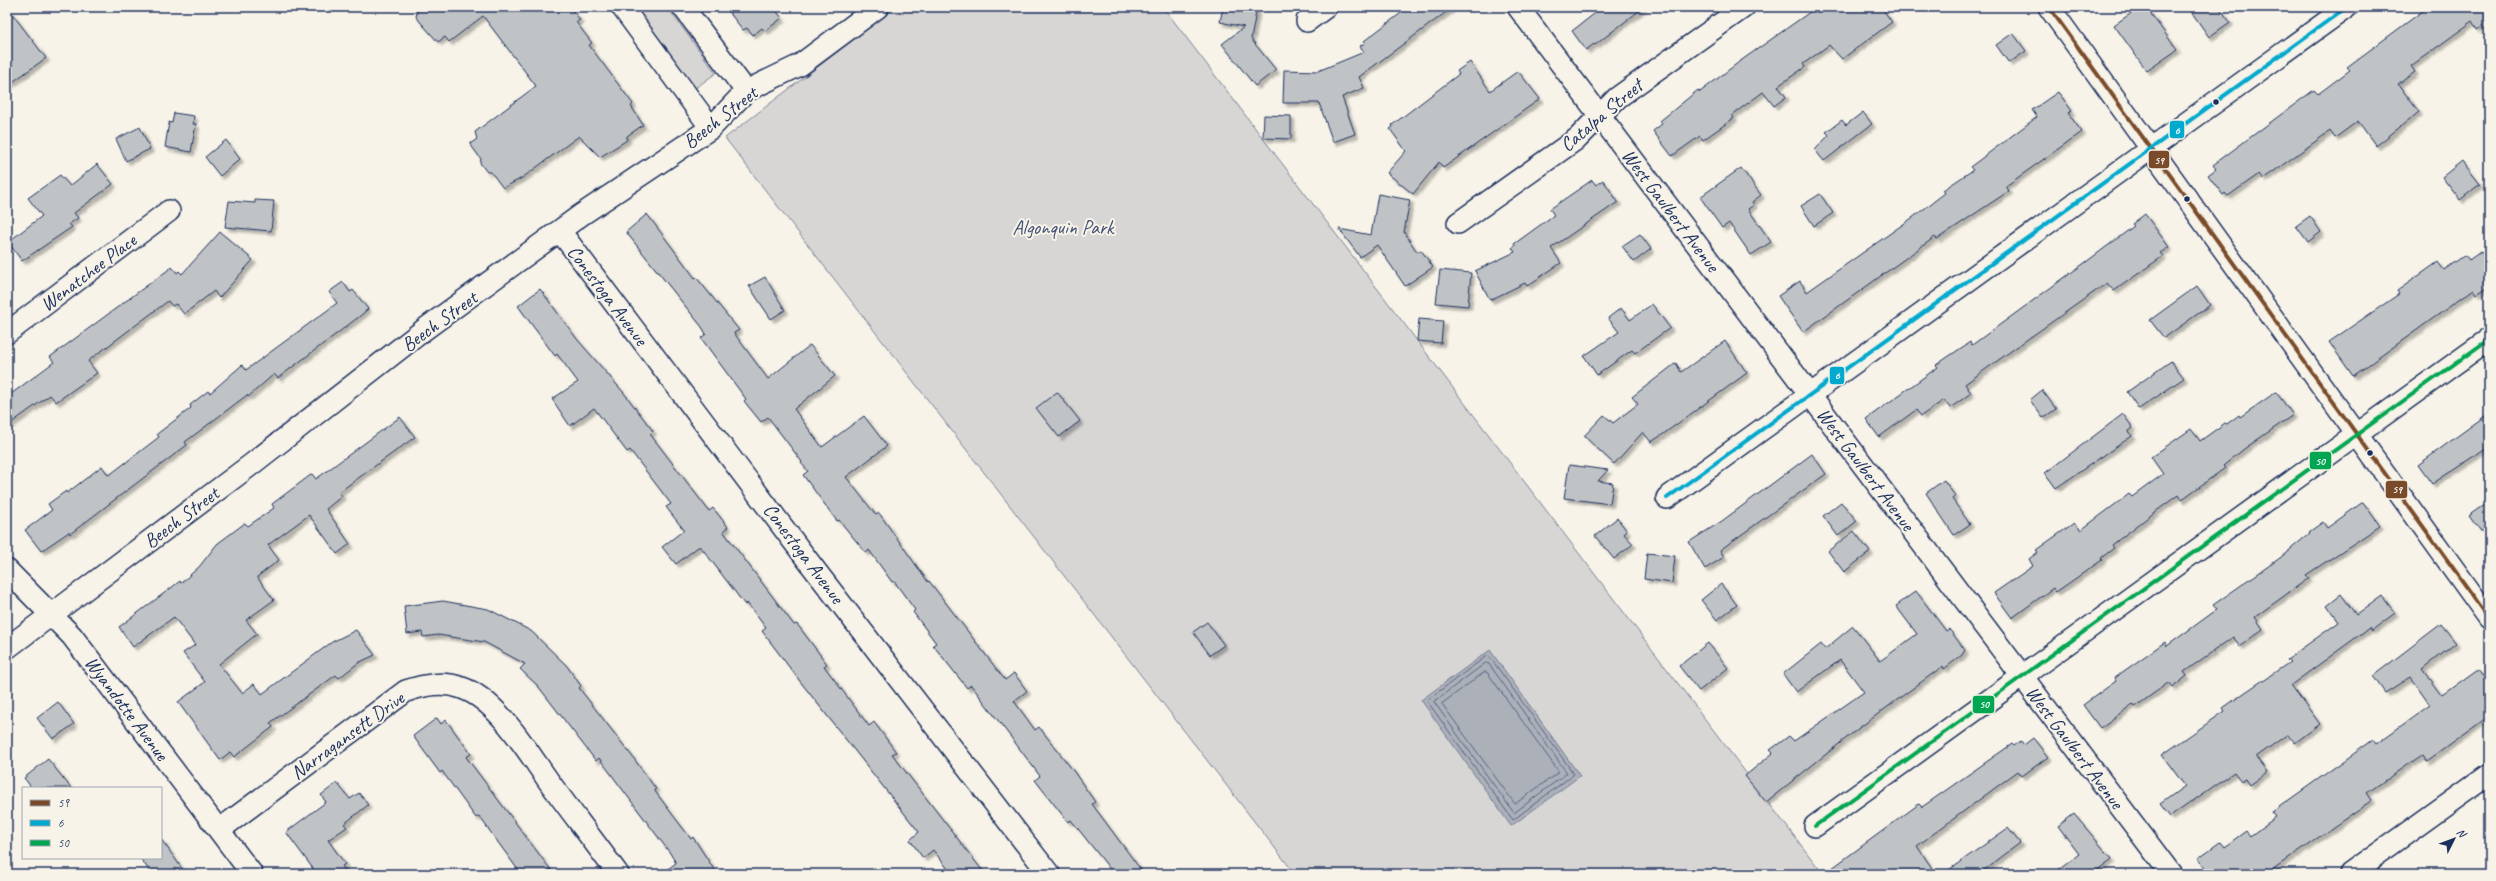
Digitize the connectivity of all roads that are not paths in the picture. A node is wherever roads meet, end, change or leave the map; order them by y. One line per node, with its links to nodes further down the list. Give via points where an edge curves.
1 (622, 7): 12 (street)
2 (683, 7): 10 (street)
3 (878, 7): 10 (street, Beech Street, via 800,65)
4 (1326, 7): 9 (street)
5 (1518, 7): 11 (street, West Gaulbert Avenue)
6 (1744, 7): 11 (street, Catalpa Street, via 1617,98)
7 (2049, 7): 13 (street)
8 (2347, 7): 13 (street)
9 (1307, 21)
10 (746, 91): 12 (street, Beech Street)
11 (1600, 116): 15 (street, Catalpa Street, via 1578,138); 19 (street, West Gaulbert Avenue)
12 (711, 128): 16 (street, Beech Street)
13 (2151, 148): 19 (street); 20 (street)
14 (169, 211): 17 (street, Wenatchee Place)
15 (1458, 223)
16 (560, 231): 23 (street, Beech Street, via 425,329 252,464); 32 (street, Conestoga Avenue)
17 (7, 333)
18 (2489, 339): 20 (street)
19 (1810, 394): 21 (street); 26 (street, West Gaulbert Avenue)
20 (2357, 435): 24 (street); 26 (street)
21 (1666, 498)
22 (7, 570): 23 (street, Wyandotte Avenue)
23 (50, 615): 25 (street, Beech Street); 29 (street, Wyandotte Avenue, via 72,636)
24 (2489, 618)
25 (7, 648)
26 (2022, 676): 28 (street); 33 (street, West Gaulbert Avenue)
27 (2489, 774): 34 (street)
28 (1815, 826)
29 (219, 830): 30 (street, Wyandotte Avenue); 31 (street, Narragansett Drive, via 406,691 420,686 441,684 462,688 477,695 502,718)
30 (252, 874)
31 (618, 874)
32 (1049, 874)
33 (2171, 874)
34 (2350, 874)

